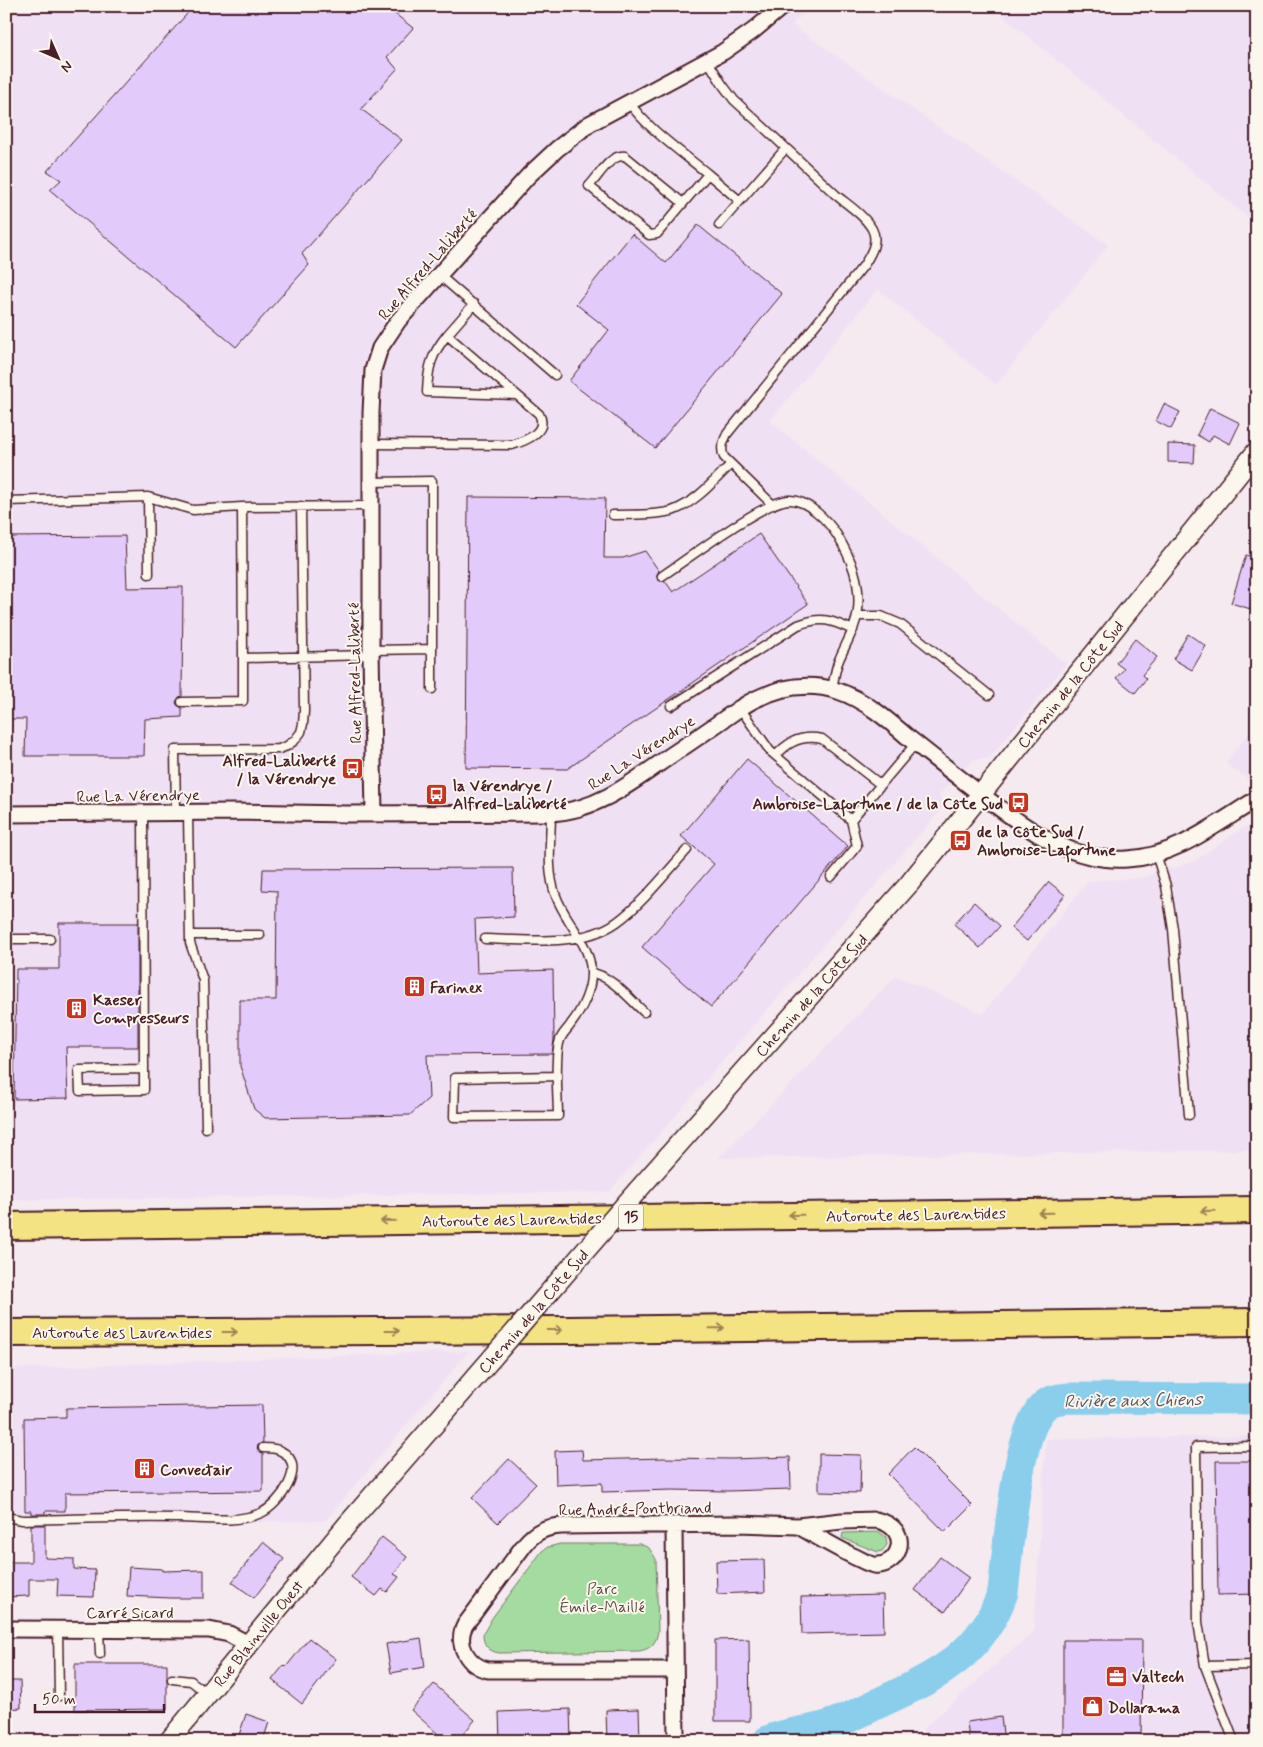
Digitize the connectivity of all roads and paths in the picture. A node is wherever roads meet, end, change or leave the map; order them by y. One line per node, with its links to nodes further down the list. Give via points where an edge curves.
1 (783, 6): 2 (street, Rue Alfred-Laliberté, via 754,31)
2 (708, 61): 3 (street, Rue Alfred-Laliberté); 4 (lane, via 734,100)
3 (629, 102): 5 (lane, via 645,122); 9 (street, Rue Alfred-Laliberté, via 589,124 557,149 529,175)
4 (786, 148): 6 (lane); 16 (lane, via 860,214 872,229 875,241 864,265 727,434 721,450)
5 (708, 174): 6 (lane); 7 (lane)
6 (740, 201): 8 (lane)
7 (684, 203): 7 (lane, via 657,234 649,234 590,186 613,158 625,156)
8 (719, 225)
9 (439, 275): 10 (lane); 14 (street, Rue Alfred-Laliberté, via 398,321 380,348 371,395)
10 (474, 304): 11 (lane); 12 (lane)
11 (447, 335): 13 (lane); 13 (lane, via 432,356 427,392)
12 (555, 375)
13 (516, 395): 14 (lane, via 541,419 538,431 525,441 512,445)
14 (370, 444): 17 (street, Rue Alfred-Laliberté)
15 (1257, 451): 42 (street, Chemin de la Côte Sud)
16 (730, 465): 20 (lane); 24 (lane, via 700,494 680,507 661,513)
17 (371, 482): 22 (street, Rue Alfred-Laliberté); 29 (lane, via 432,481)
18 (148, 497): 19 (lane); 23 (lane, via 193,510); 25 (lane)
19 (6, 501)
20 (773, 505): 26 (lane, via 748,518); 27 (lane, via 791,500 804,504 831,526 850,557 856,576 859,594)
21 (301, 506): 22 (lane); 23 (lane); 31 (lane)
22 (371, 506): 30 (street, Rue Alfred-Laliberté)
23 (242, 507): 32 (lane)
24 (613, 515)
25 (149, 574)
26 (662, 576)
27 (857, 616): 28 (lane); 35 (lane, via 882,616 900,624)
28 (853, 630): 34 (lane, via 838,662); 37 (lane, via 820,619 798,625)
29 (432, 649): 30 (lane); 33 (lane)
30 (371, 652): 31 (lane); 48 (street, Rue Alfred-Laliberté)
31 (303, 657): 32 (lane); 45 (lane, via 303,724 295,740 272,750 175,750)
32 (242, 658): 36 (lane, via 243,701)
33 (432, 690)
34 (832, 690): 38 (street, Rue La Vérendrye, via 789,687 773,691); 39 (street, Rue La Vérendrye, via 861,701)
35 (989, 696)
36 (182, 702)
37 (671, 706)
38 (740, 708): 40 (lane); 46 (street, Rue La Vérendrye, via 605,798 572,811)
39 (916, 743): 41 (lane); 42 (street, Rue La Vérendrye)
40 (776, 756): 41 (lane, via 786,746 802,738 822,739); 49 (lane)
41 (881, 785): 49 (lane)
42 (980, 795): 51 (street, Rue La Vérendrye, via 1032,831 1068,850 1105,859); 72 (street, Chemin de la Côte Sud, bridge, via 886,911)
43 (1257, 799): 51 (street, Rue La Vérendrye, via 1188,841)
44 (143, 812): 45 (street, Rue La Vérendrye); 47 (street, Rue La Vérendrye); 61 (lane)
45 (182, 812): 48 (street, Rue La Vérendrye); 53 (lane)
46 (551, 813): 48 (street, Rue La Vérendrye); 55 (lane, via 551,880 561,908)
47 (6, 814)
48 (374, 814)
49 (851, 820): 52 (lane, via 857,846)
50 (687, 850): 55 (lane, via 629,913 606,929)
51 (1156, 854): 63 (lane, via 1166,886 1173,929)
52 (831, 877)
53 (190, 935): 54 (lane); 64 (lane, via 203,980)
54 (260, 935)
55 (578, 937): 58 (lane, via 558,940); 59 (lane, via 589,960)
56 (6, 939): 57 (lane)
57 (50, 939)
58 (485, 939)
59 (591, 973): 60 (lane, via 608,979); 62 (lane, via 579,1012 560,1039)
60 (644, 1012)
61 (144, 1069): 61 (lane, via 79,1070 80,1091 144,1090)
62 (557, 1076): 62 (lane, via 455,1078 454,1116 558,1116)
63 (1189, 1115)
64 (206, 1128)
65 (1257, 1210): 66 (highway, Autoroute des Laurentides / 15, one-way to 66)
66 (6, 1226)
67 (1257, 1322): 68 (highway, Autoroute des Laurentides, one-way to 67)
68 (6, 1333)
69 (1257, 1446): 81 (lane, via 1196,1448 1198,1622)
70 (263, 1448): 71 (lane, via 284,1452 292,1465 292,1472 287,1488 272,1507 251,1517 22,1520)
71 (6, 1517)
72 (347, 1525): 78 (street, Rue Blainville Ouest)
73 (674, 1526): 74 (street, Rue André-Pontbriand); 82 (street); 82 (street, Rue André-Pontbriand, via 561,1526 540,1531 525,1544 465,1625 461,1636 466,1656 476,1666 488,1670)
74 (798, 1526): 74 (street, Rue André-Pontbriand, via 874,1565 890,1561 900,1544 896,1530 888,1523 876,1520)
75 (6, 1629): 76 (street, Carré Sicard)
76 (58, 1629): 77 (street, Carré Sicard); 85 (lane)
77 (100, 1630): 78 (street, Carré Sicard, via 209,1630 229,1634); 79 (lane)
78 (250, 1645): 84 (street, Rue Blainville Ouest)
79 (100, 1654)
80 (1257, 1665): 81 (lane)
81 (1205, 1666): 88 (lane)
82 (675, 1670): 87 (street)
83 (172, 1679): 84 (lane, via 191,1681)
84 (208, 1694): 86 (street, Rue Blainville Ouest)
85 (59, 1696)
86 (170, 1741)
87 (676, 1741)
88 (1234, 1741)

